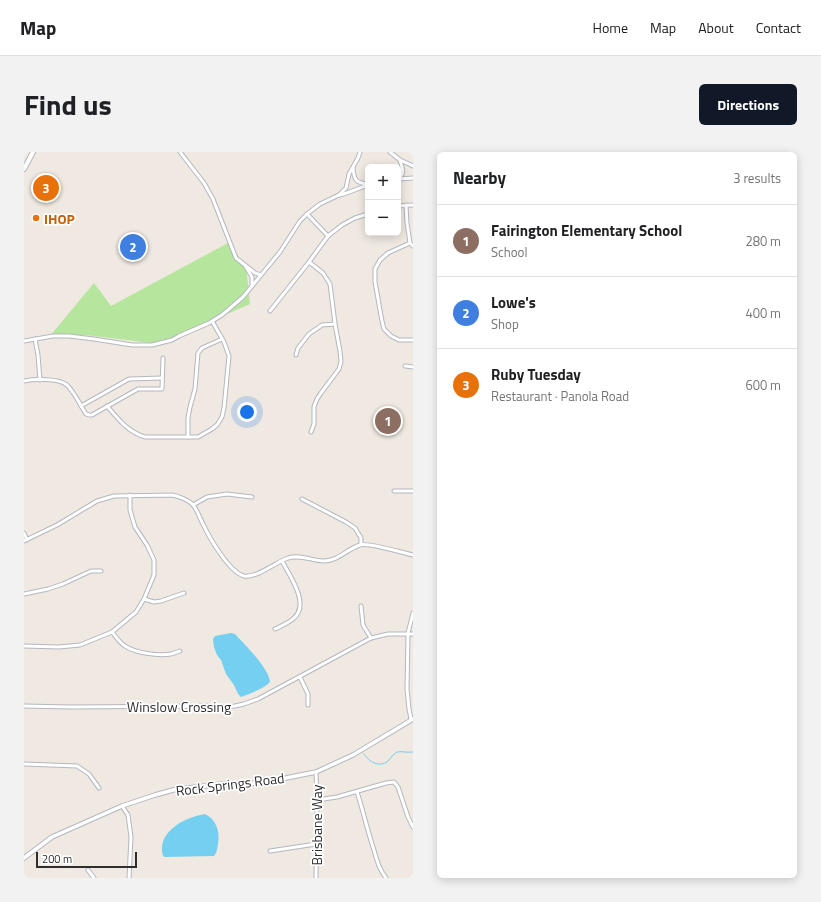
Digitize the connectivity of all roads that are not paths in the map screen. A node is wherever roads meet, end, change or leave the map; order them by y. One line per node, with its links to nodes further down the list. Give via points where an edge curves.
1 (33, 152): 10 (main road)
2 (180, 152): 26 (street, via 204,183 236,258)
3 (360, 152): 9 (street)
4 (390, 152): 5 (street)
5 (400, 160): 7 (street); 8 (street)
6 (401, 164): 11 (street)
7 (401, 164)
8 (413, 166)
9 (353, 168): 14 (street, via 354,178); 16 (street, via 346,188)
10 (24, 169)
11 (401, 176)
12 (413, 178): 13 (street)
13 (401, 179)
14 (365, 184)
15 (365, 186): 16 (street)
16 (339, 195): 20 (street)
17 (406, 205): 18 (street); 19 (street); 23 (street)
18 (413, 205)
19 (401, 206)
20 (307, 214): 22 (street); 27 (street)
21 (365, 215): 22 (street, via 342,225)
22 (328, 236): 25 (street)
23 (410, 243): 24 (street); 34 (street, via 388,253 380,260 375,269 375,282 384,329 399,340)
24 (413, 246)
25 (310, 262): 29 (street); 31 (street, via 323,273 330,284)
26 (244, 264): 27 (street); 28 (street, via 252,277)
27 (261, 275): 28 (street)
28 (252, 286): 30 (street, via 243,297)
29 (270, 311)
30 (212, 321): 32 (street, via 172,340 152,345 132,345 69,336); 33 (street)
31 (335, 324): 36 (street, via 322,325 309,334); 45 (street, via 340,351 339,369 317,399)
32 (35, 339): 35 (street); 41 (street)
33 (222, 339): 46 (street, via 202,348 198,353 195,390 188,418); 46 (street, via 229,356 222,417 212,429 198,437)
34 (413, 340)
35 (24, 341)
36 (296, 355)
37 (163, 358): 40 (street)
38 (405, 366): 39 (street)
39 (413, 367)
40 (162, 378): 43 (street, via 129,379); 44 (street, via 162,389 138,389)
41 (40, 380): 42 (street); 43 (street, via 66,384)
42 (24, 382)
43 (81, 406): 44 (street, via 86,414 92,415)
44 (107, 406): 46 (street, via 116,418 138,435)
45 (311, 432)
46 (188, 437)
47 (394, 491): 48 (street)
48 (413, 491)
49 (130, 495): 52 (street, via 172,494); 54 (street, via 97,500 57,525); 61 (street, via 130,510 135,527 154,560 154,575)
50 (252, 497): 52 (street, via 227,494 207,497)
51 (302, 499): 55 (street, via 355,528 361,538)
52 (193, 505): 57 (street, via 208,535 238,573 244,576 257,574)
53 (24, 534): 54 (street)
54 (25, 540)
55 (361, 544): 56 (street); 57 (street, via 334,559 325,561 298,557)
56 (413, 555)
57 (282, 561): 64 (street, via 298,593 301,607 294,619)
58 (101, 570): 60 (street, via 91,571 48,589)
59 (184, 593): 61 (street, via 161,601)
60 (24, 594)
61 (144, 599): 65 (street, via 136,612)
62 (361, 606): 68 (street, via 363,625)
63 (413, 613): 66 (street)
64 (275, 629)
65 (112, 632): 69 (street, via 80,645); 70 (street, via 124,646 142,653 171,654)
66 (408, 634): 67 (street, Winslow Crossing); 68 (street, Winslow Crossing, via 388,634); 74 (street, via 407,689)
67 (413, 634)
68 (370, 638): 71 (street, Winslow Crossing)
69 (24, 646)
70 (180, 651)
71 (300, 677): 72 (street, via 308,694); 73 (street, Winslow Crossing, via 258,699 235,706)
72 (308, 705)
73 (24, 706)
74 (412, 719): 76 (street, Rock Springs Road, via 352,755)
75 (24, 764): 77 (street, via 77,766 89,774)
76 (316, 772): 79 (street, Brisbane Way); 80 (street, Rock Springs Road, via 261,783 223,784 173,790)
77 (99, 788)
78 (356, 792): 79 (street); 81 (street, via 394,782); 89 (street, via 380,869)
79 (317, 800): 82 (street, Brisbane Way)
80 (122, 806): 84 (street, Rock Springs Road, via 52,837); 87 (street, via 128,815 131,838)
81 (413, 827)
82 (316, 844): 83 (street); 88 (street, Brisbane Way)
83 (270, 851)
84 (24, 858)
85 (88, 870): 86 (street)
86 (94, 878)
87 (129, 878)
88 (316, 878)
89 (386, 878)

